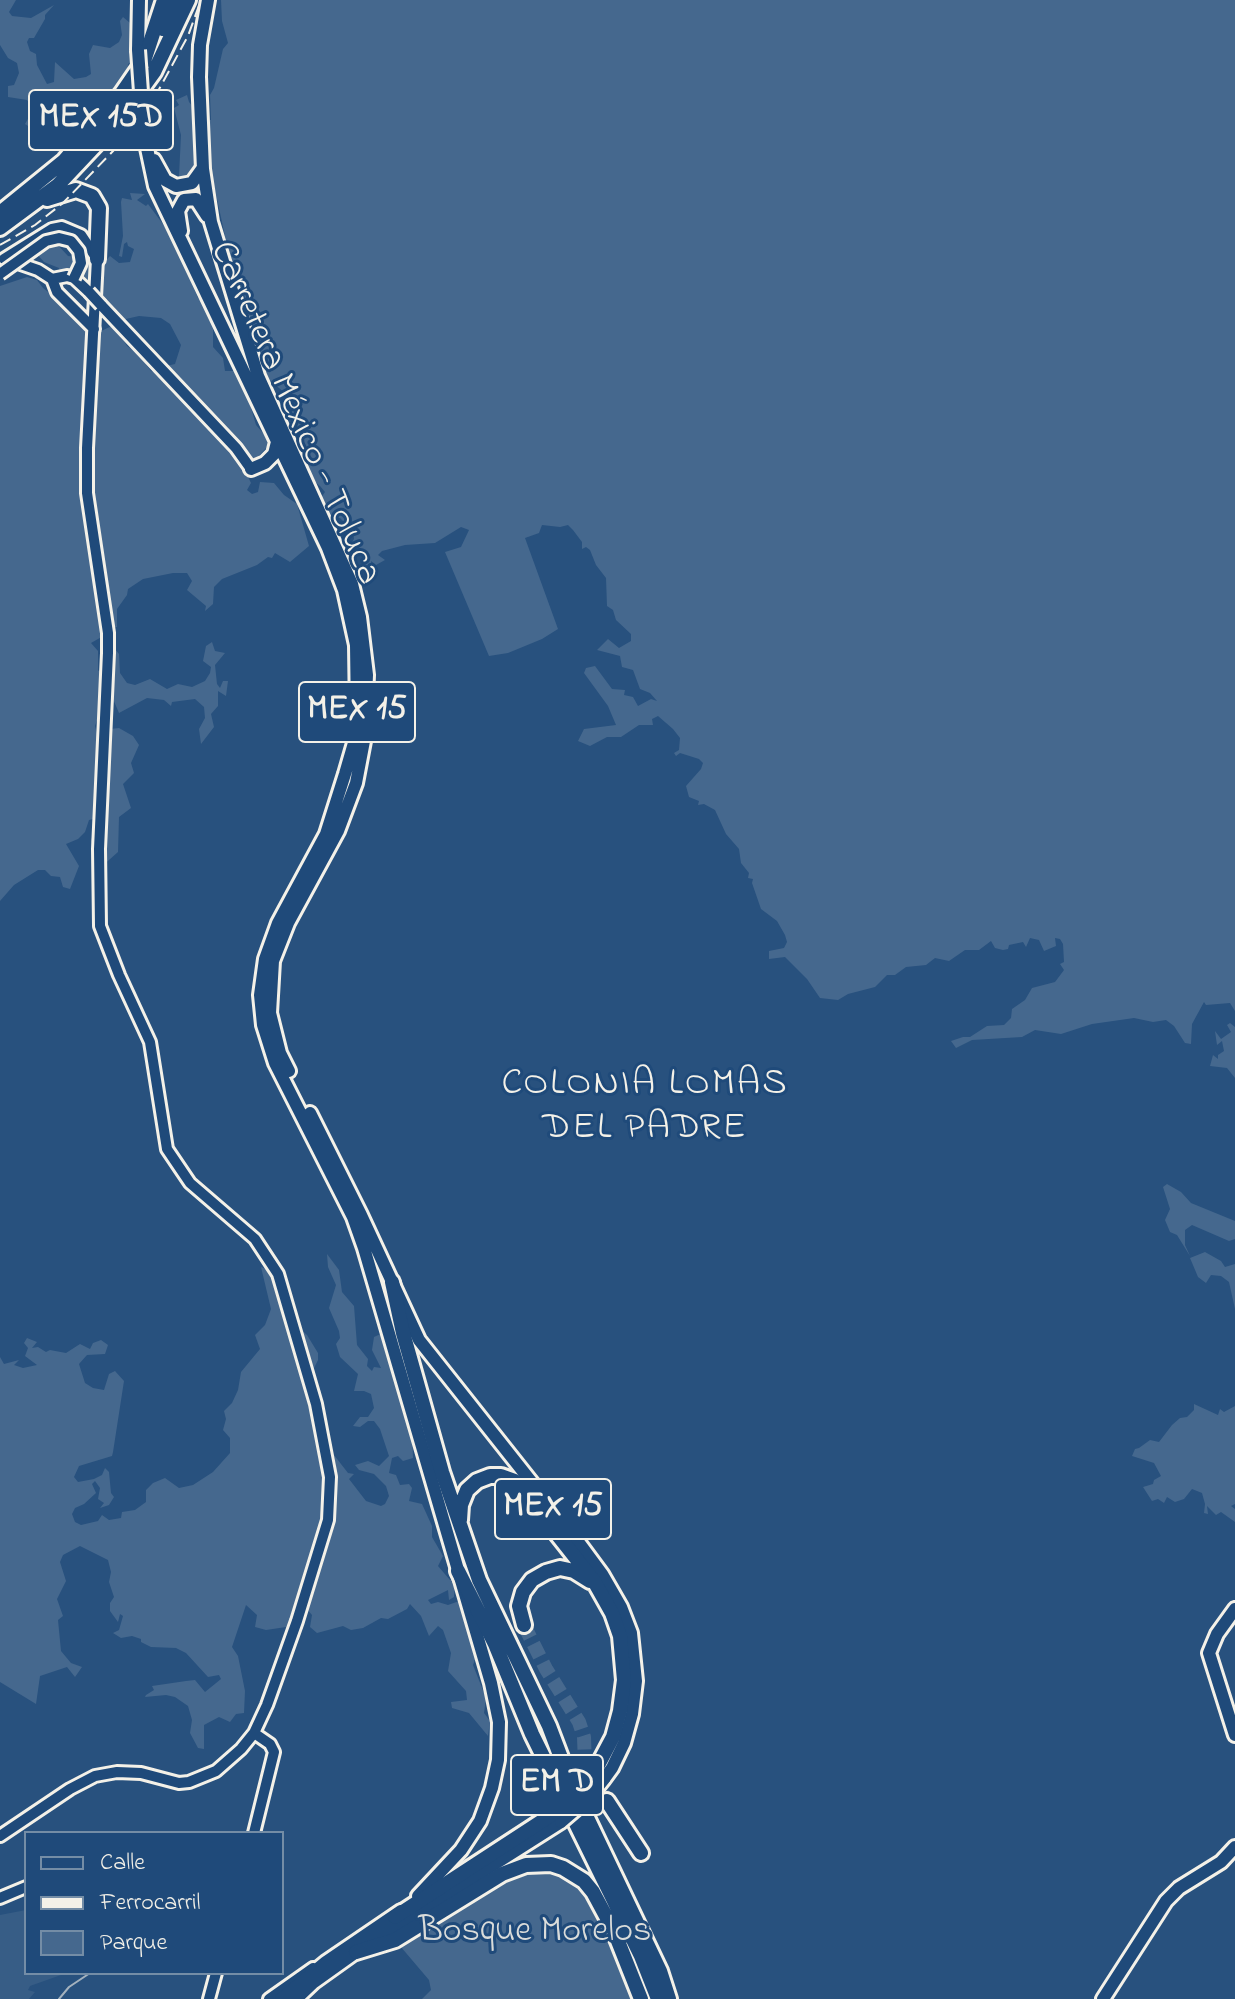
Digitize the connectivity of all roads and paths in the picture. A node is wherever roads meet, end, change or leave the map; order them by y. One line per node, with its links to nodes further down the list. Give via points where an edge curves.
1 (139, 0): 5 (main road, Carretera México - Toluca / MEX 15, bridge)
2 (188, 0): 6 (highway, MEX 15D, via 154,72)
3 (208, 0): 7 (main road, Carretera México - Toluca / MEX 15, via 199,59)
4 (171, 3): 6 (highway, MEX 15D, via 148,62); 9 (highway, MEX 15D, via 134,78 74,151)
5 (146, 140): 7 (main road, via 172,185 189,185); 13 (main road, Carretera México - Toluca / MEX 15, via 155,186)
6 (96, 147): 8 (highway, MEX 15D)
7 (203, 169): 10 (main road, Carretera México - Toluca / MEX 15)
8 (32, 206): 11 (highway, MEX 15D); 14 (highway, via 71,190 92,196 99,208)
9 (0, 213)
10 (211, 222): 13 (main road, via 196,199 181,202); 25 (main road, Carretera México - Toluca / MEX 15, via 258,376 339,551 360,617 367,702 356,783 338,831 274,956 270,1013 284,1062)
11 (0, 228)
12 (30, 241): 14 (street, via 52,229 67,228 81,235); 15 (street); 16 (street)
13 (183, 244): 21 (main road, Carretera México - Toluca / MEX 15)
14 (97, 259): 20 (street)
15 (2, 260): 16 (street)
16 (38, 270): 19 (street)
17 (0, 274): 18 (street, bridge, via 46,241 59,238 71,241 81,254)
18 (74, 278): 19 (street); 23 (street, bridge)
19 (52, 279): 20 (street, via 57,292)
20 (94, 329): 31 (street, via 87,493 108,633 100,926 150,1042 173,1160 190,1183 255,1239 278,1274 316,1404 330,1477 328,1520 315,1565)
21 (277, 442): 22 (main road); 24 (main road, Carretera México - Toluca / MEX 15)
22 (265, 463): 23 (main road); 24 (main road)
23 (251, 469)
24 (295, 478): 27 (main road, Carretera México - Toluca / MEX 15, via 349,608 356,645 357,715 331,824 267,952 261,1010 275,1063 364,1248)
25 (392, 1282): 26 (highway, EM D); 33 (main road, Carretera México - Toluca / MEX 15, via 419,1340 571,1532 621,1607 631,1633 636,1681 632,1714 624,1743)
26 (460, 1528): 28 (highway, via 461,1505 477,1481 490,1476 515,1481); 52 (highway, EM D)
27 (458, 1571): 42 (main road, Carretera México - Toluca / MEX 15, via 491,1683 499,1722 498,1760 480,1821 461,1850); 51 (highway, EM D)
28 (599, 1590): 30 (highway, via 574,1571 546,1572 523,1592 519,1606); 33 (highway, via 620,1636 624,1680)
29 (1235, 1609): 32 (main road, via 1209,1653)
30 (524, 1625)
31 (254, 1733): 36 (street, via 274,1752); 37 (street, via 229,1761 202,1778 179,1783 141,1773 95,1776)
32 (1235, 1735)
33 (600, 1774): 35 (highway, bridge)
34 (607, 1801): 39 (highway)
35 (558, 1817): 42 (highway); 43 (main road)
36 (254, 1831)
37 (3, 1834)
38 (1235, 1847): 53 (main road, via 1166,1901)
39 (641, 1853)
40 (24, 1888): 41 (street)
41 (0, 1898)
42 (395, 1917): 44 (main road, Carretera México - Toluca / MEX 15)
43 (356, 1952): 46 (main road); 50 (highway, via 395,1940 502,1874 526,1865 551,1864 584,1881 593,1892)
44 (326, 1962): 48 (street); 49 (main road, Carretera México - Toluca / MEX 15)
45 (215, 1975): 47 (street)
46 (301, 1996)
47 (209, 1999)
48 (269, 1999)
49 (281, 1999)
50 (641, 1999)
51 (658, 1999)
52 (669, 1999)
53 (1103, 1999)

